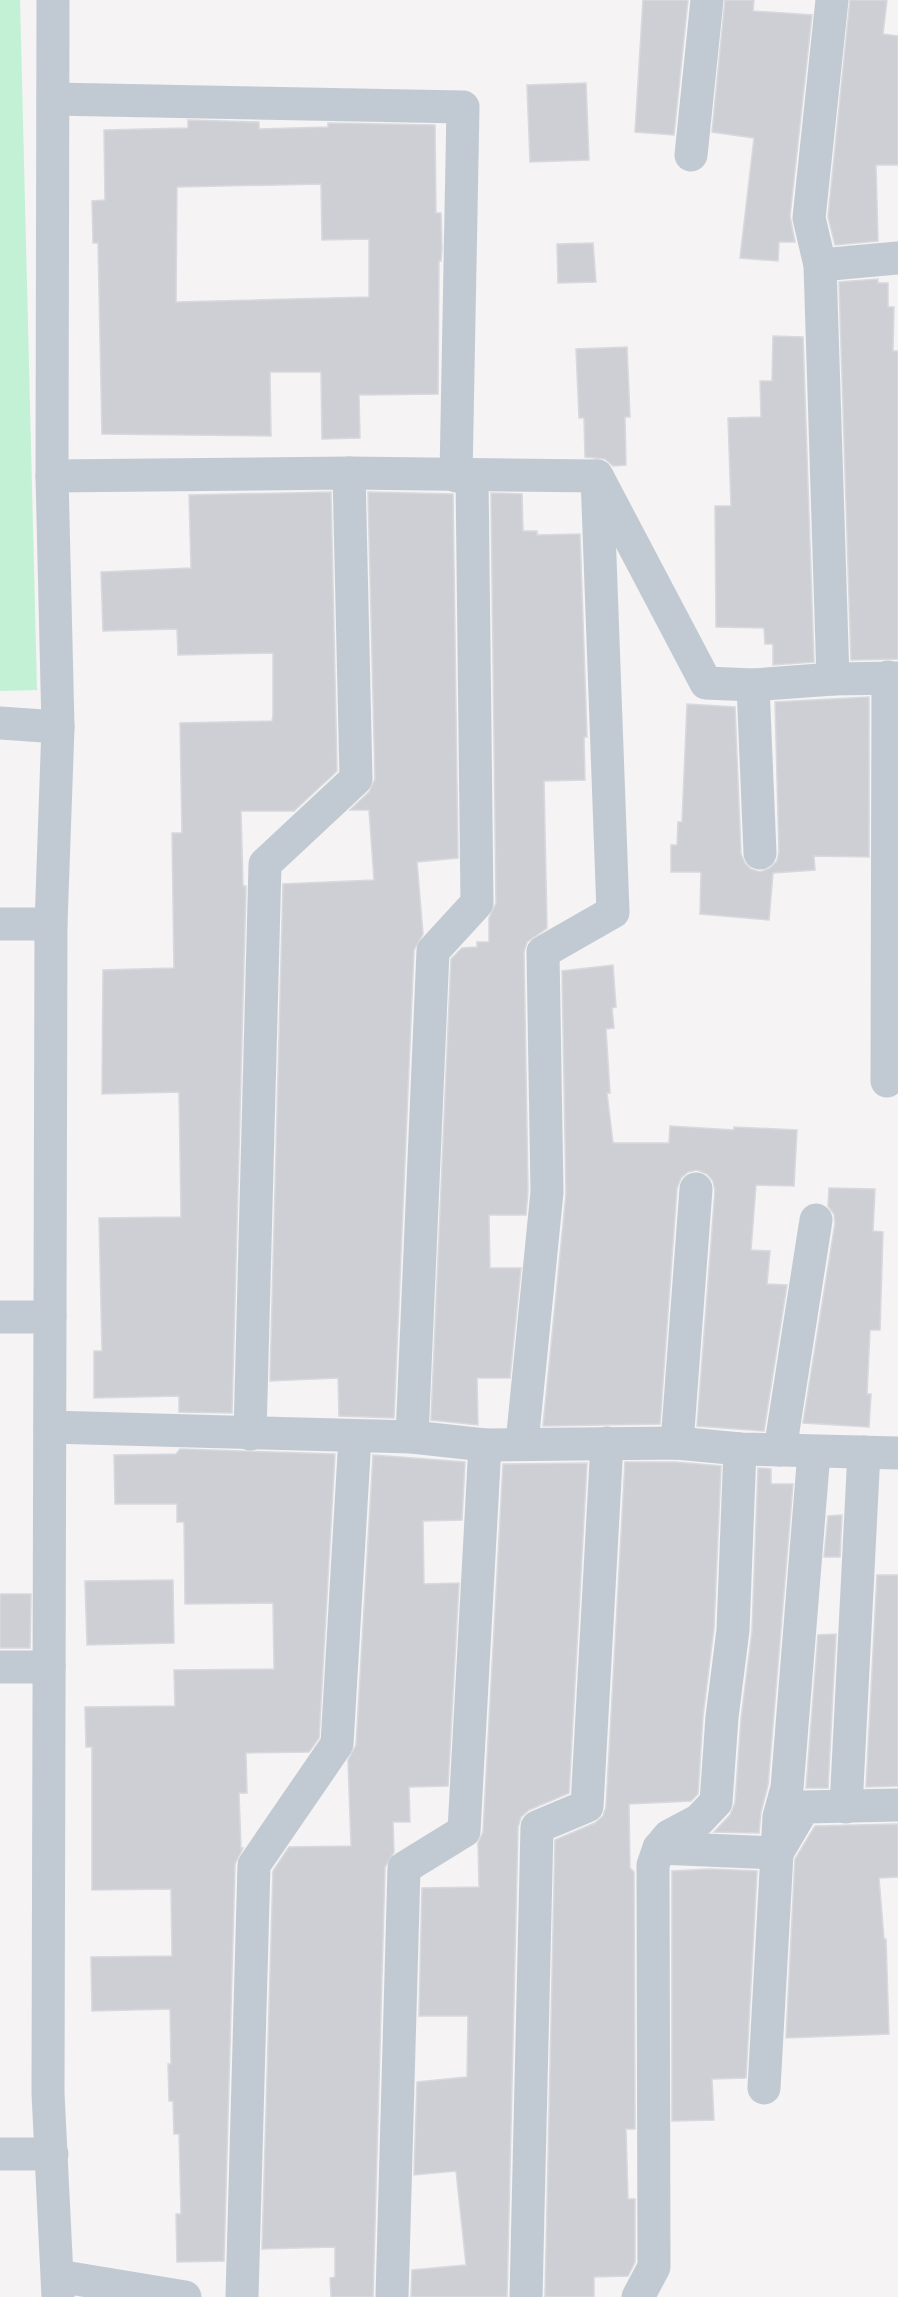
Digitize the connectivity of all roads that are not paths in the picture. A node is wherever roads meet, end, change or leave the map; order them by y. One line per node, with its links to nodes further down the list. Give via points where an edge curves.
1 (53, 0): 4 (street)
2 (706, 0): 5 (street)
3 (832, 0): 7 (street, via 809,218)
4 (53, 99): 9 (street); 10 (street, via 463,106)
5 (690, 155)
6 (898, 258): 7 (street)
7 (820, 265): 13 (street)
8 (350, 473): 9 (street); 10 (street); 26 (street, via 356,779 266,864)
9 (52, 476): 16 (street)
10 (464, 476): 11 (street); 28 (street, via 477,903 433,951)
11 (597, 476): 14 (street, via 706,683); 29 (street, via 613,912 543,952 547,1192)
12 (893, 678): 13 (street); 20 (street)
13 (833, 679): 14 (street)
14 (753, 685): 17 (street)
15 (0, 723): 16 (street)
16 (58, 727): 19 (street)
17 (759, 853)
18 (0, 924): 19 (street)
19 (51, 924): 24 (street)
20 (887, 1081)
21 (696, 1189): 31 (street)
22 (816, 1220): 34 (street)
23 (0, 1317): 24 (street)
24 (50, 1317): 25 (street)
25 (50, 1427): 26 (street); 39 (street)
26 (250, 1434): 27 (street)
27 (355, 1437): 28 (street); 49 (street, via 336,1744 254,1865)
28 (412, 1437): 32 (street)
29 (522, 1443): 30 (street); 32 (street)
30 (607, 1443): 31 (street); 51 (street, via 587,1806 537,1827)
31 (677, 1443): 33 (street)
32 (485, 1445): 50 (street, via 464,1831 404,1868)
33 (740, 1449): 34 (street); 42 (street, via 733,1630 716,1802 699,1820 669,1836)
34 (780, 1450): 35 (street)
35 (814, 1452): 36 (street); 43 (street, via 787,1788 779,1817)
36 (864, 1452): 37 (street); 41 (street)
37 (898, 1453)
38 (0, 1667): 39 (street)
39 (49, 1667): 46 (street, via 48,2092)
40 (898, 1805): 41 (street)
41 (846, 1807): 43 (street, via 804,1807)
42 (659, 1848): 43 (street); 52 (street, via 653,1864 654,2267)
43 (777, 1853): 44 (street)
44 (764, 2088)
45 (0, 2154): 46 (street)
46 (52, 2154): 47 (street)
47 (58, 2287): 48 (street)
48 (184, 2297)
49 (242, 2297)
50 (392, 2297)
51 (526, 2297)
52 (638, 2297)

